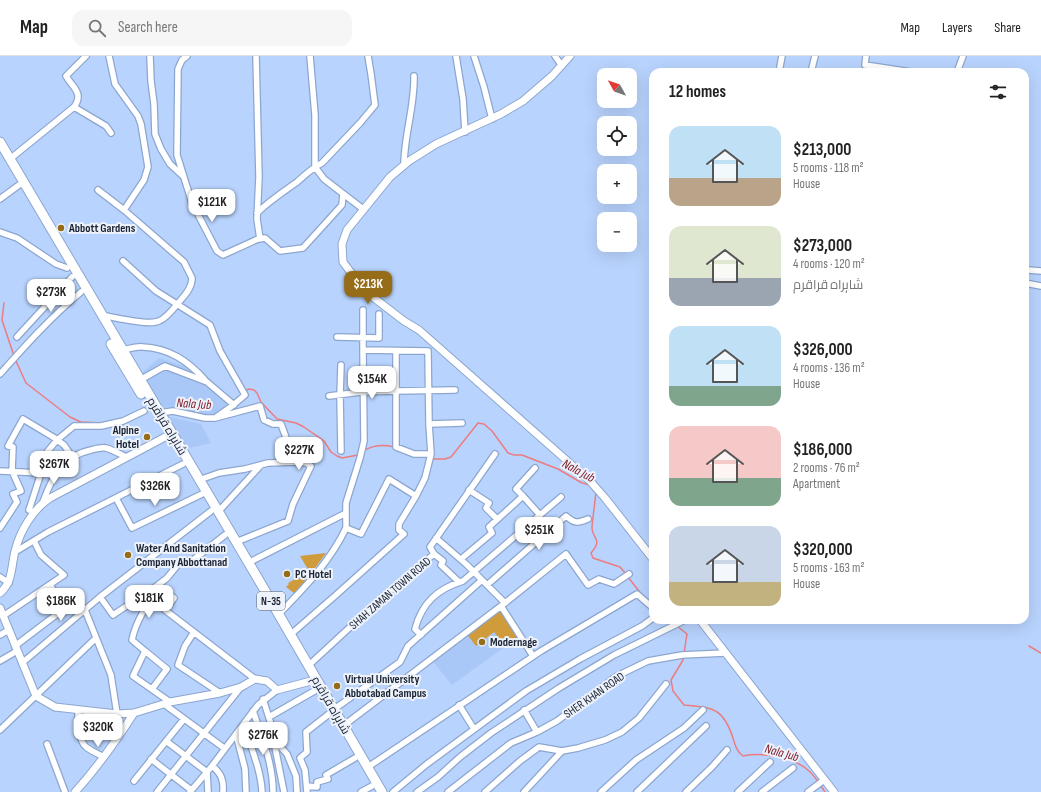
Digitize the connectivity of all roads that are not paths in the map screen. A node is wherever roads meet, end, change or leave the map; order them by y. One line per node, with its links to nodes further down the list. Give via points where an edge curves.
1 (86, 56): 22 (street, via 66,76 78,92)
2 (109, 56): 37 (street, via 115,84 141,124 148,167 144,180)
3 (150, 56): 31 (street, via 155,134 170,164)
4 (187, 56): 31 (street, via 178,69 177,155)
5 (256, 56): 38 (street, via 259,177)
6 (310, 56): 30 (street, via 315,115)
7 (368, 56): 30 (street, via 375,105 322,163)
8 (456, 56): 24 (street)
9 (474, 56): 23 (street)
10 (555, 56): 16 (street)
11 (570, 56): 16 (street)
12 (782, 56): 17 (street)
13 (815, 56): 18 (street)
14 (866, 56): 19 (street, via 865,65)
15 (963, 56): 20 (street)
16 (562, 66): 23 (street, via 523,101)
17 (780, 68)
18 (812, 68)
19 (885, 68)
20 (958, 68)
21 (414, 76): 29 (street)
22 (74, 107): 25 (street, via 108,128); 28 (street)
23 (492, 119): 24 (street)
24 (465, 132): 29 (street, via 436,144)
25 (110, 133)
26 (0, 142): 28 (highway, شاہراہ قراقرم / N-35)
27 (0, 153): 32 (highway, شاہراہ قراقرم / N-35)
28 (10, 159): 52 (highway, شاہراہ قراقرم / N-35)
29 (404, 165): 36 (street, via 390,177)
30 (314, 167): 34 (street); 38 (street)
31 (184, 177): 40 (street, via 192,203 217,251 223,255)
32 (19, 185): 35 (street); 42 (highway, شاہراہ قراقرم / N-35)
33 (98, 190): 37 (street)
34 (343, 194): 36 (street); 40 (street, via 342,205 304,248 280,250 265,238)
35 (0, 199)
36 (363, 209): 111 (street, via 347,230 342,244 343,262 352,274 369,294 419,330 580,471)
37 (124, 210): 49 (street, via 184,262 190,272 192,282)
38 (257, 213): 40 (street)
39 (0, 232): 42 (street, via 17,238 56,264)
40 (260, 238)
41 (123, 260): 49 (street)
42 (67, 268): 45 (highway, شاہراہ قراقرم / N-35)
43 (1029, 270): 44 (street)
44 (1041, 271)
45 (72, 277): 48 (highway, شاہراہ قراقرم / N-35); 54 (street)
46 (1029, 284): 47 (street)
47 (1041, 286)
48 (81, 292): 53 (highway, شاہراہ قراقرم / N-35); 61 (street, via 32,337)
49 (177, 305): 52 (street, via 160,321 154,322); 70 (street, via 210,325 220,350 245,395)
50 (363, 310): 56 (street)
51 (379, 314): 56 (street, via 379,338)
52 (101, 315): 53 (highway, شاہراہ قراقرم / N-35)
53 (105, 327): 57 (highway, شاہراہ قراقرم / N-35); 71 (highway, شاہراہ قراقرم / N-35, via 123,366)
54 (17, 337)
55 (337, 337): 56 (street)
56 (363, 337): 58 (street)
57 (122, 350): 62 (highway, شاہراہ قراقرم / N-35); 63 (street, via 142,346 169,352 192,366)
58 (363, 350): 59 (street); 67 (street)
59 (396, 351): 64 (street, via 428,351); 66 (street)
60 (341, 365): 68 (street)
61 (0, 374)
62 (140, 380): 63 (street, via 165,366); 71 (highway, شاہراہ قراقرم / N-35)
63 (207, 382): 70 (street)
64 (428, 390): 65 (street); 66 (street); 74 (street)
65 (455, 390)
66 (396, 391): 67 (street); 78 (street, via 396,447 414,454)
67 (363, 392): 68 (street); 99 (street, via 364,441 346,503)
68 (340, 395): 69 (street); 77 (street)
69 (329, 396)
70 (234, 405): 72 (street)
71 (153, 410): 72 (street); 75 (highway, شاہراہ قراقرم / N-35); 76 (street, via 102,426 74,426); 89 (highway, شاہراہ قراقرم / N-35)
72 (215, 418): 82 (street, via 260,406 264,420 281,424)
73 (462, 423): 74 (street)
74 (429, 424): 78 (street)
75 (167, 436): 80 (street); 83 (highway, شاہراہ قراقرم / N-35)
76 (57, 440): 81 (street); 87 (street, via 23,419 8,446 13,447); 88 (street, via 47,452)
77 (341, 451)
78 (431, 454): 92 (street, via 428,470)
79 (495, 454): 90 (street, SHAH ZAMAN TOWN ROAD)
80 (126, 457): 81 (street, via 105,448 82,452); 96 (street)
81 (73, 458): 96 (street, via 58,470)
82 (295, 462): 84 (street); 108 (street, via 311,466 288,521)
83 (183, 464): 91 (highway, شاہراہ قراقرم / N-35); 95 (street)
84 (262, 465): 89 (street, via 219,472); 97 (street)
85 (535, 468): 93 (street, via 516,489)
86 (0, 471): 87 (street)
87 (12, 471): 88 (street); 103 (street, via 21,491 13,494 17,502)
88 (41, 473): 98 (street, via 29,510)
89 (199, 480): 97 (highway, شاہراہ قراقرم / N-35)
90 (469, 490): 101 (street, via 489,503 486,508); 106 (street, SHAH ZAMAN TOWN ROAD)
91 (202, 494): 95 (street, via 132,528); 97 (highway, شاہراہ قراقرم / N-35)
92 (416, 496): 104 (street, via 389,480 361,534); 136 (street, via 399,524 399,530 404,534)
93 (523, 496): 100 (street); 101 (street)
94 (560, 497): 100 (street)
95 (116, 498): 107 (street)
96 (43, 502): 98 (street)
97 (214, 511): 105 (highway, شاہراہ قراقرم / N-35); 108 (highway, شاہراہ قراقرم / N-35); 124 (street)
98 (34, 512): 109 (street)
99 (346, 513): 104 (street); 113 (street)
100 (539, 514): 114 (street)
101 (497, 519): 112 (street, via 488,527 492,533)
102 (588, 519): 121 (street, via 578,522 566,516)
103 (0, 528)
104 (346, 528): 129 (street, via 313,579)
105 (226, 535): 122 (street, via 193,560 180,562); 147 (highway, شاہراہ قراقرم / N-35)
106 (436, 538): 110 (street, SHAH ZAMAN TOWN ROAD, via 430,547); 112 (street)
107 (34, 540): 109 (street); 120 (street, via 41,555 64,575)
108 (236, 542): 113 (highway, شاہراہ قراقرم / N-35)
109 (15, 552): 119 (street)
110 (434, 554): 118 (street, via 443,561 441,565); 145 (street, SHAH ZAMAN TOWN ROAD, via 387,593)
111 (649, 554)
112 (461, 559): 114 (street)
113 (248, 563): 129 (highway, شاہراہ قراقرم / N-35)
114 (473, 571): 117 (street); 118 (street)
115 (630, 574): 125 (street, via 614,584 599,579 588,585 566,554)
116 (0, 577): 119 (street)
117 (482, 580): 121 (street); 137 (street)
118 (459, 582): 137 (street, via 436,594 424,606 415,629)
119 (9, 583): 123 (street)
120 (50, 585): 128 (street); 139 (street, via 65,608)
121 (488, 585): 125 (street)
122 (159, 586): 124 (street, via 113,615); 134 (street, via 174,598 165,610); 140 (street, via 134,630 132,640)
123 (0, 593)
124 (100, 598): 127 (street)
125 (503, 604): 142 (street); 170 (street)
126 (649, 605): 142 (street, via 636,594)
127 (85, 610): 138 (street); 144 (street)
128 (1, 613): 133 (street)
129 (278, 614): 136 (highway, شاہراہ قراقرم / N-35)
130 (649, 621): 172 (street, via 526,691)
131 (676, 624): 159 (street, SHER KHAN ROAD, via 614,655)
132 (703, 624): 141 (street)
133 (9, 630): 135 (street); 139 (street)
134 (194, 632): 146 (street); 153 (street, via 184,646 178,665)
135 (0, 635)
136 (290, 635): 145 (highway, شاہراہ قراقرم / N-35)
137 (421, 635): 165 (street, via 408,646 400,662)
138 (96, 638): 154 (street); 162 (street, via 111,675)
139 (16, 649): 143 (street); 144 (street)
140 (145, 652): 150 (street, via 133,676); 150 (street, via 167,669)
141 (726, 653): 174 (street, SHER KHAN ROAD, via 685,655 648,661 617,676 557,721); 193 (street)
142 (533, 656): 157 (street)
143 (0, 661)
144 (22, 663): 154 (street)
145 (308, 666): 165 (highway, شاہراہ قراقرم / N-35)
146 (255, 679): 149 (street); 151 (street, via 267,681)
147 (311, 682): 151 (street); 152 (highway, شاہراہ قراقرم / N-35)
148 (666, 684): 182 (street, via 639,718 622,732 605,740)
149 (241, 686): 153 (street); 175 (street)
150 (152, 689): 156 (street)
151 (277, 690): 155 (street)
152 (316, 690): 165 (highway, شاہراہ قراقرم / N-35); 166 (street)
153 (220, 693): 156 (street)
154 (36, 696): 158 (street, via 55,707); 164 (street)
155 (263, 699): 161 (street); 166 (street)
156 (167, 703): 163 (street); 167 (street)
157 (459, 705): 172 (street); 189 (street)
158 (78, 710): 162 (street); 184 (street, via 78,723 86,747)
159 (524, 710): 174 (street); 211 (street, SHER KHAN ROAD)
160 (703, 710): 215 (street, via 684,728 636,760)
161 (253, 711): 168 (street); 205 (street, via 266,749)
162 (116, 714): 163 (street)
163 (134, 714): 184 (street)
164 (15, 715): 169 (street); 173 (street)
165 (334, 715): 170 (highway, شاہراہ قراقرم / N-35); 185 (highway, شاہراہ قراقرم / N-35); 195 (street, via 306,732 307,752 300,758 305,770)
166 (269, 717): 178 (street)
167 (184, 719): 175 (street); 177 (street)
168 (244, 724): 176 (street); 204 (street)
169 (0, 725)
170 (343, 726): 189 (highway, شاہراہ قراقرم / N-35)
171 (706, 726): 216 (street)
172 (474, 729): 210 (street)
173 (0, 730)
174 (537, 732): 212 (street, SHER KHAN ROAD, via 511,743)
175 (204, 734): 180 (street); 183 (street)
176 (236, 734): 180 (street); 203 (street, via 245,769)
177 (166, 741): 183 (street); 186 (street)
178 (277, 743): 206 (street, via 275,747); 207 (street, via 287,754 296,776)
179 (47, 744): 199 (street)
180 (224, 748): 188 (street)
181 (727, 750): 217 (street)
182 (562, 751): 213 (street, via 539,747); 214 (street)
183 (186, 756): 191 (street); 192 (street)
184 (104, 757): 197 (street)
185 (355, 758): 195 (street, via 326,775 328,779 317,782 317,787); 196 (highway, شاہراہ قراقرم / N-35)
186 (151, 759): 192 (street); 194 (street)
187 (770, 762): 218 (street)
188 (212, 766): 191 (street); 202 (street, via 220,772)
189 (368, 767): 209 (highway, شاہراہ قراقرم / N-35)
190 (793, 768): 219 (street)
191 (207, 772): 198 (street); 201 (street)
192 (170, 775): 198 (street); 200 (street)
193 (824, 780): 220 (street); 221 (street)
194 (134, 781)
195 (307, 789)
196 (374, 789): 208 (street)
197 (76, 791)
198 (190, 791)
199 (66, 792)
200 (157, 792)
201 (208, 792)
202 (223, 792)
203 (246, 792)
204 (262, 792)
205 (273, 792)
206 (284, 792)
207 (297, 792)
208 (361, 792)
209 (382, 792)
210 (393, 792)
211 (417, 792)
212 (448, 792)
213 (485, 792)
214 (524, 792)
215 (601, 792)
216 (637, 792)
217 (686, 792)
218 (738, 792)
219 (762, 792)
220 (808, 792)
221 (834, 792)

